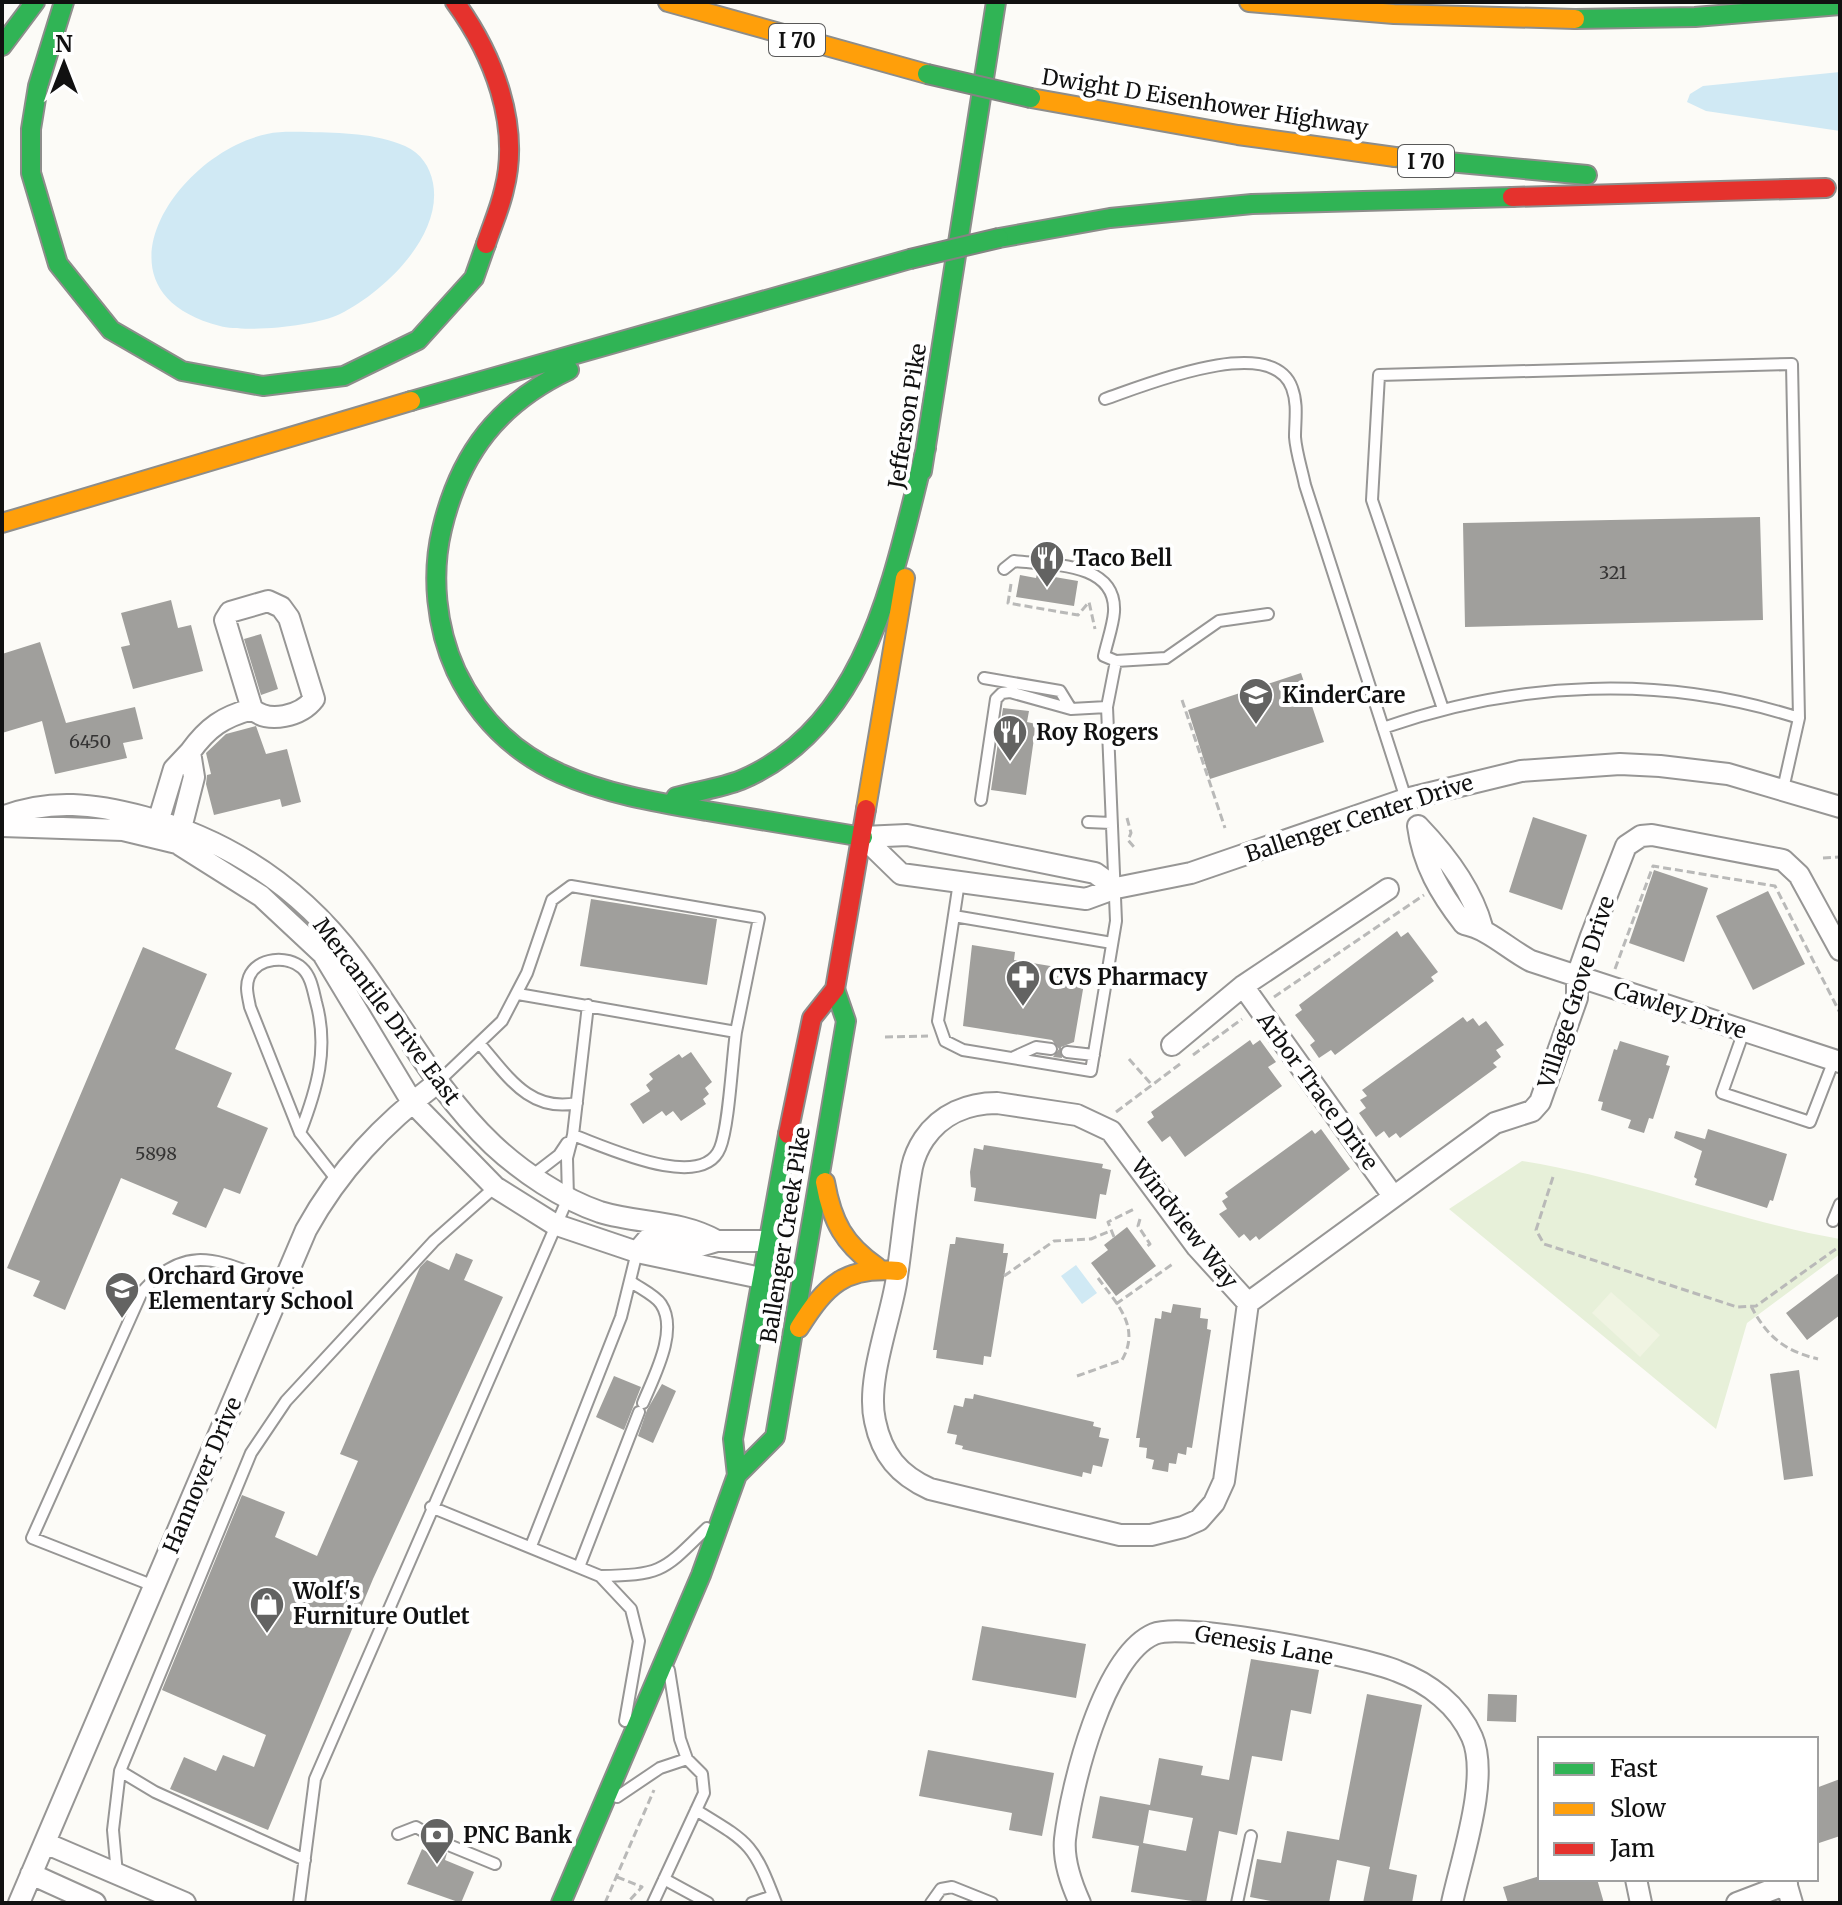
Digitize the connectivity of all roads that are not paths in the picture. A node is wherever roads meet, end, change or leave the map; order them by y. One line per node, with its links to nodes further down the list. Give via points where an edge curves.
1 (35, 2): 10 (main road)
2 (64, 2): 3 (main road, via 36,95 31,132 38,211 57,259 95,313 157,361 207,380 272,389 324,382 386,359 447,310 490,244 502,206 508,128 487,52)
3 (455, 2)
4 (668, 2): 11 (main road, Dwight D Eisenhower Highway / I 70, bridge, via 927,74 1170,125 1419,161)
5 (996, 2): 14 (main road, Jefferson Pike)
6 (1249, 2): 9 (main road)
7 (1422, 2): 9 (main road)
8 (1840, 5): 9 (main road, via 1686,16)
9 (1538, 17)
10 (2, 46)
11 (1833, 188): 12 (main road, bridge, via 1252,204 1110,218 910,259)
12 (675, 327): 15 (main road); 30 (main road, via 576,366 508,406 460,468 435,545 433,583 450,661 491,724 549,770)
13 (1105, 399): 25 (lane, via 1216,364 1272,367 1286,375 1293,390 1305,485)
14 (926, 448): 30 (main road, via 873,635 840,703 818,729 766,770 734,785); 38 (main road, Jefferson Pike)
15 (2, 523)
16 (1004, 569): 18 (lane, via 1014,561 1083,569 1099,577 1111,592 1114,611 1104,656)
17 (1268, 614): 18 (lane, via 1219,621 1166,658)
18 (1116, 661): 20 (lane)
19 (984, 678): 22 (lane, via 1060,691)
20 (1107, 707): 22 (lane); 34 (lane)
21 (252, 709): 21 (street, via 225,620 230,612 268,601 289,618 314,699 308,708 278,717 260,716); 26 (street, via 222,717)
22 (1071, 709): 29 (lane, via 1010,692 996,699)
23 (1443, 709): 24 (lane, via 1515,694 1650,689 1747,701); 24 (lane, via 1372,500 1379,375 1792,364); 25 (lane)
24 (1799, 718): 27 (lane)
25 (1383, 728): 28 (lane)
26 (190, 752): 36 (street, via 174,769); 37 (street, via 194,777)
27 (1783, 789): 28 (street, Ballenger Center Drive, via 1728,774 1620,764 1521,771); 31 (street, Ballenger Center Drive)
28 (1406, 799): 40 (street, Ballenger Center Drive, via 1191,873); 45 (street, Cawley Drive, via 1418,826 1477,907 1482,927 1531,961)
29 (981, 800)
30 (650, 801): 38 (main road)
31 (1840, 807)
32 (2, 817): 36 (street, Mercantile Drive East, via 30,806 103,806)
33 (1088, 822): 34 (lane)
34 (1111, 823): 40 (lane)
35 (2, 826): 36 (street, Mercantile Drive East)
36 (155, 828): 37 (street, Mercantile Drive East)
37 (179, 835): 59 (street, Mercantile Drive East, via 237,852 317,916 355,960); 60 (street, Mercantile Drive East, via 261,896 323,954)
38 (863, 837): 39 (street, Ballenger Center Drive, via 901,874); 40 (street, via 907,835 1095,873); 47 (main road, Ballenger Creek Pike)
39 (959, 882): 40 (street, Ballenger Center Drive, via 1086,899); 42 (lane)
40 (1116, 888): 43 (lane)
41 (1388, 889): 46 (street)
42 (954, 916): 43 (lane); 57 (lane, via 939,1031 945,1041 963,1050)
43 (1112, 943): 56 (lane)
44 (1840, 950): 45 (street, Village Grove Drive, via 1799,875 1783,860 1641,836 1626,846)
45 (1577, 976): 50 (street, Cawley Drive); 68 (street, Village Grove Drive, via 1577,998 1540,1102 1522,1116 1495,1123)
46 (1243, 986): 53 (street); 68 (street, Arbor Trace Drive)
47 (835, 989): 64 (main road, Ballenger Creek Pike, via 846,1021); 74 (main road, Ballenger Creek Pike, via 812,1018)
48 (518, 994): 49 (lane); 51 (lane, via 552,900 571,886 759,918); 52 (lane, via 502,1021)
49 (588, 1005): 51 (lane); 61 (lane)
50 (1744, 1031): 58 (street, Cawley Drive); 58 (lane, via 1722,1093 1810,1122)
51 (736, 1032): 63 (lane, via 719,1150 703,1165 689,1169 648,1161)
52 (479, 1043): 59 (lane); 61 (lane, via 536,1102)
53 (1172, 1045)
54 (1051, 1049): 57 (lane, via 1036,1047)
55 (1067, 1052): 56 (lane)
56 (1094, 1055): 57 (lane, via 1091,1071)
57 (1012, 1058)
58 (1837, 1061)
59 (437, 1083): 60 (street, Hannover Drive); 65 (street, Mercantile Drive East, via 493,1145)
60 (412, 1102): 66 (street, Hannover Drive); 67 (street, Mercantile Drive East)
61 (577, 1103): 63 (lane)
62 (300, 1133): 62 (lane, via 246,987 250,972 274,960 301,967 319,1010 322,1057); 66 (lane)
63 (573, 1135): 65 (lane, via 559,1155); 69 (lane, via 567,1158)
64 (822, 1160): 76 (main road, via 830,1214 841,1240); 82 (main road, Ballenger Creek Pike)
65 (533, 1175): 69 (street, Mercantile Drive East)
66 (336, 1179): 80 (street, Hannover Drive, via 306,1230)
67 (495, 1187): 72 (street, Mercantile Drive East); 93 (lane, via 434,1241 286,1401 251,1453)
68 (1393, 1196): 81 (street, Village Grove Drive)
69 (568, 1198): 72 (lane); 73 (street, Mercantile Drive East, via 601,1212 696,1229)
70 (1840, 1204): 71 (lane)
71 (1833, 1221)
72 (554, 1224): 75 (street, Mercantile Drive East); 84 (lane)
73 (717, 1241): 74 (street, Mercantile Drive East); 75 (street, Mercantile Drive East, via 700,1246 648,1239)
74 (766, 1241): 78 (main road, Ballenger Creek Pike)
75 (637, 1252): 78 (street, Mercantile Drive East); 79 (lane)
76 (877, 1267): 77 (main road); 82 (main road, via 831,1282)
77 (898, 1271): 81 (street, Windview Way, via 919,1147 952,1114 997,1103 1077,1115 1106,1127 1197,1247); 81 (street, Windview Way, via 873,1393 874,1419 889,1460 930,1489 1120,1535 1183,1527 1199,1520 1214,1503 1224,1481)
78 (761, 1278): 83 (main road, Ballenger Creek Pike, via 733,1439)
79 (630, 1281): 86 (lane, via 621,1317); 87 (lane, via 661,1303 667,1322 654,1375)
80 (285, 1285): 89 (street, Hannover Drive); 89 (lane, via 214,1258 183,1262 158,1273 142,1292 32,1538)
81 (1248, 1303)
82 (793, 1336): 83 (main road, Ballenger Creek Pike, via 775,1437)
83 (737, 1475): 85 (main road, Ballenger Creek Pike)
84 (431, 1507): 86 (lane); 101 (lane, via 315,1779)
85 (723, 1513): 88 (lane, via 666,1568); 90 (main road, Ballenger Creek Pike)
86 (531, 1546): 87 (lane)
87 (579, 1567): 88 (lane)
88 (600, 1576): 92 (lane, via 631,1609 639,1641)
89 (154, 1586): 99 (street, Hannover Drive)
90 (666, 1656): 91 (lane); 92 (main road, Ballenger Creek Pike)
91 (687, 1759): 94 (lane, via 660,1768); 95 (lane, via 704,1783)
92 (618, 1766): 94 (main road, Ballenger Creek Pike)
93 (120, 1771): 101 (lane); 104 (lane, via 113,1830)
94 (602, 1808): 113 (main road, Ballenger Creek Pike)
95 (696, 1810): 105 (lane); 108 (lane, via 747,1842)
96 (398, 1834): 98 (lane, via 416,1827)
97 (1251, 1836): 120 (lane)
98 (435, 1838)
99 (45, 1843): 103 (street, Hannover Drive); 104 (street)
100 (451, 1846): 102 (lane)
101 (305, 1860): 112 (lane)
102 (495, 1864)
103 (31, 1874): 109 (street, Hannover Drive); 110 (street)
104 (117, 1876): 111 (street)
105 (664, 1879): 114 (lane); 115 (lane)
106 (1636, 1881): 122 (street)
107 (1788, 1889): 123 (street)
108 (775, 1900): 116 (lane)
109 (19, 1903)
110 (95, 1903)
111 (185, 1903)
112 (299, 1903)
113 (561, 1903)
114 (653, 1903)
115 (708, 1903)
116 (752, 1903)
117 (931, 1903): 118 (lane, via 941,1889 952,1887)
118 (992, 1903)
119 (1080, 1903): 121 (street, Genesis Lane, via 1069,1878 1065,1841 1087,1743 1105,1693 1124,1657 1154,1634 1182,1631 1225,1633 1396,1670 1457,1710 1473,1739 1479,1775)
120 (1237, 1903)
121 (1452, 1903)
122 (1641, 1903)
123 (1737, 1903)

